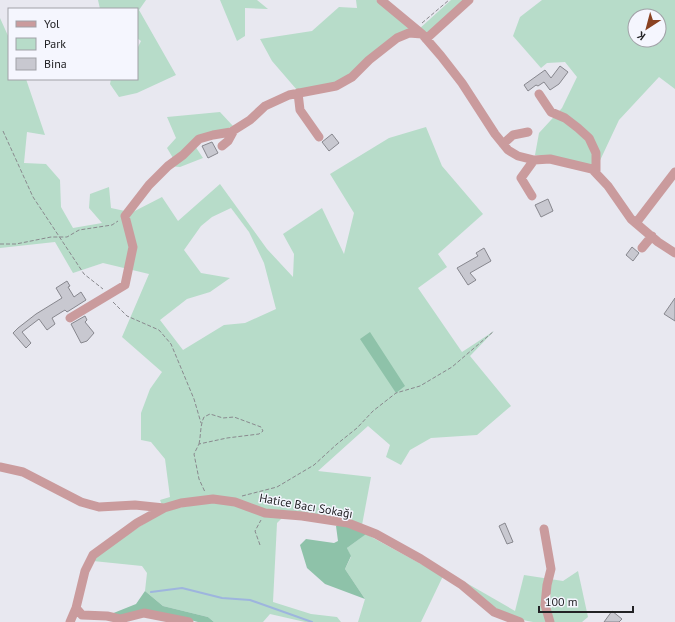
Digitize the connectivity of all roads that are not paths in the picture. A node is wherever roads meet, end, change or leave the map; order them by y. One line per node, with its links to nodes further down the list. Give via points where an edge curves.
1 (381, 0): 3 (street)
2 (469, 0): 3 (street)
3 (421, 34): 4 (street, via 409,33 397,38 352,77 336,86); 9 (street, via 462,83)
4 (298, 93): 6 (street, via 266,106); 8 (street, via 300,110)
5 (539, 94): 13 (street, via 551,112 565,118 588,138 596,153)
6 (234, 130): 10 (street); 19 (street, via 200,139 149,185 125,216 133,246 125,285)
7 (528, 132): 9 (street, via 513,135)
8 (319, 137)
9 (503, 144): 11 (street, via 518,156)
10 (222, 146)
11 (534, 160): 13 (street, via 550,159 592,169); 14 (street, via 520,178)
12 (675, 172): 15 (street)
13 (596, 173): 15 (street)
14 (532, 196)
15 (636, 223): 16 (street)
16 (652, 236): 17 (street); 18 (street)
17 (642, 248)
18 (675, 253)
19 (70, 318)
20 (0, 467): 21 (street, Hatice Bacı Sokağı, via 23,472 81,502 99,506 135,505)
21 (164, 508): 23 (street, via 137,523 93,555 85,571); 26 (street, Hatice Bacı Sokağı, via 213,499 235,502 265,513 348,524 376,534 422,560 462,585 494,612)
22 (544, 529): 27 (street, via 551,569 545,605)
23 (76, 608): 24 (street); 25 (street, via 82,616 107,616 120,620 144,613)
24 (70, 622)
25 (189, 622)
26 (520, 622)
27 (550, 622)

